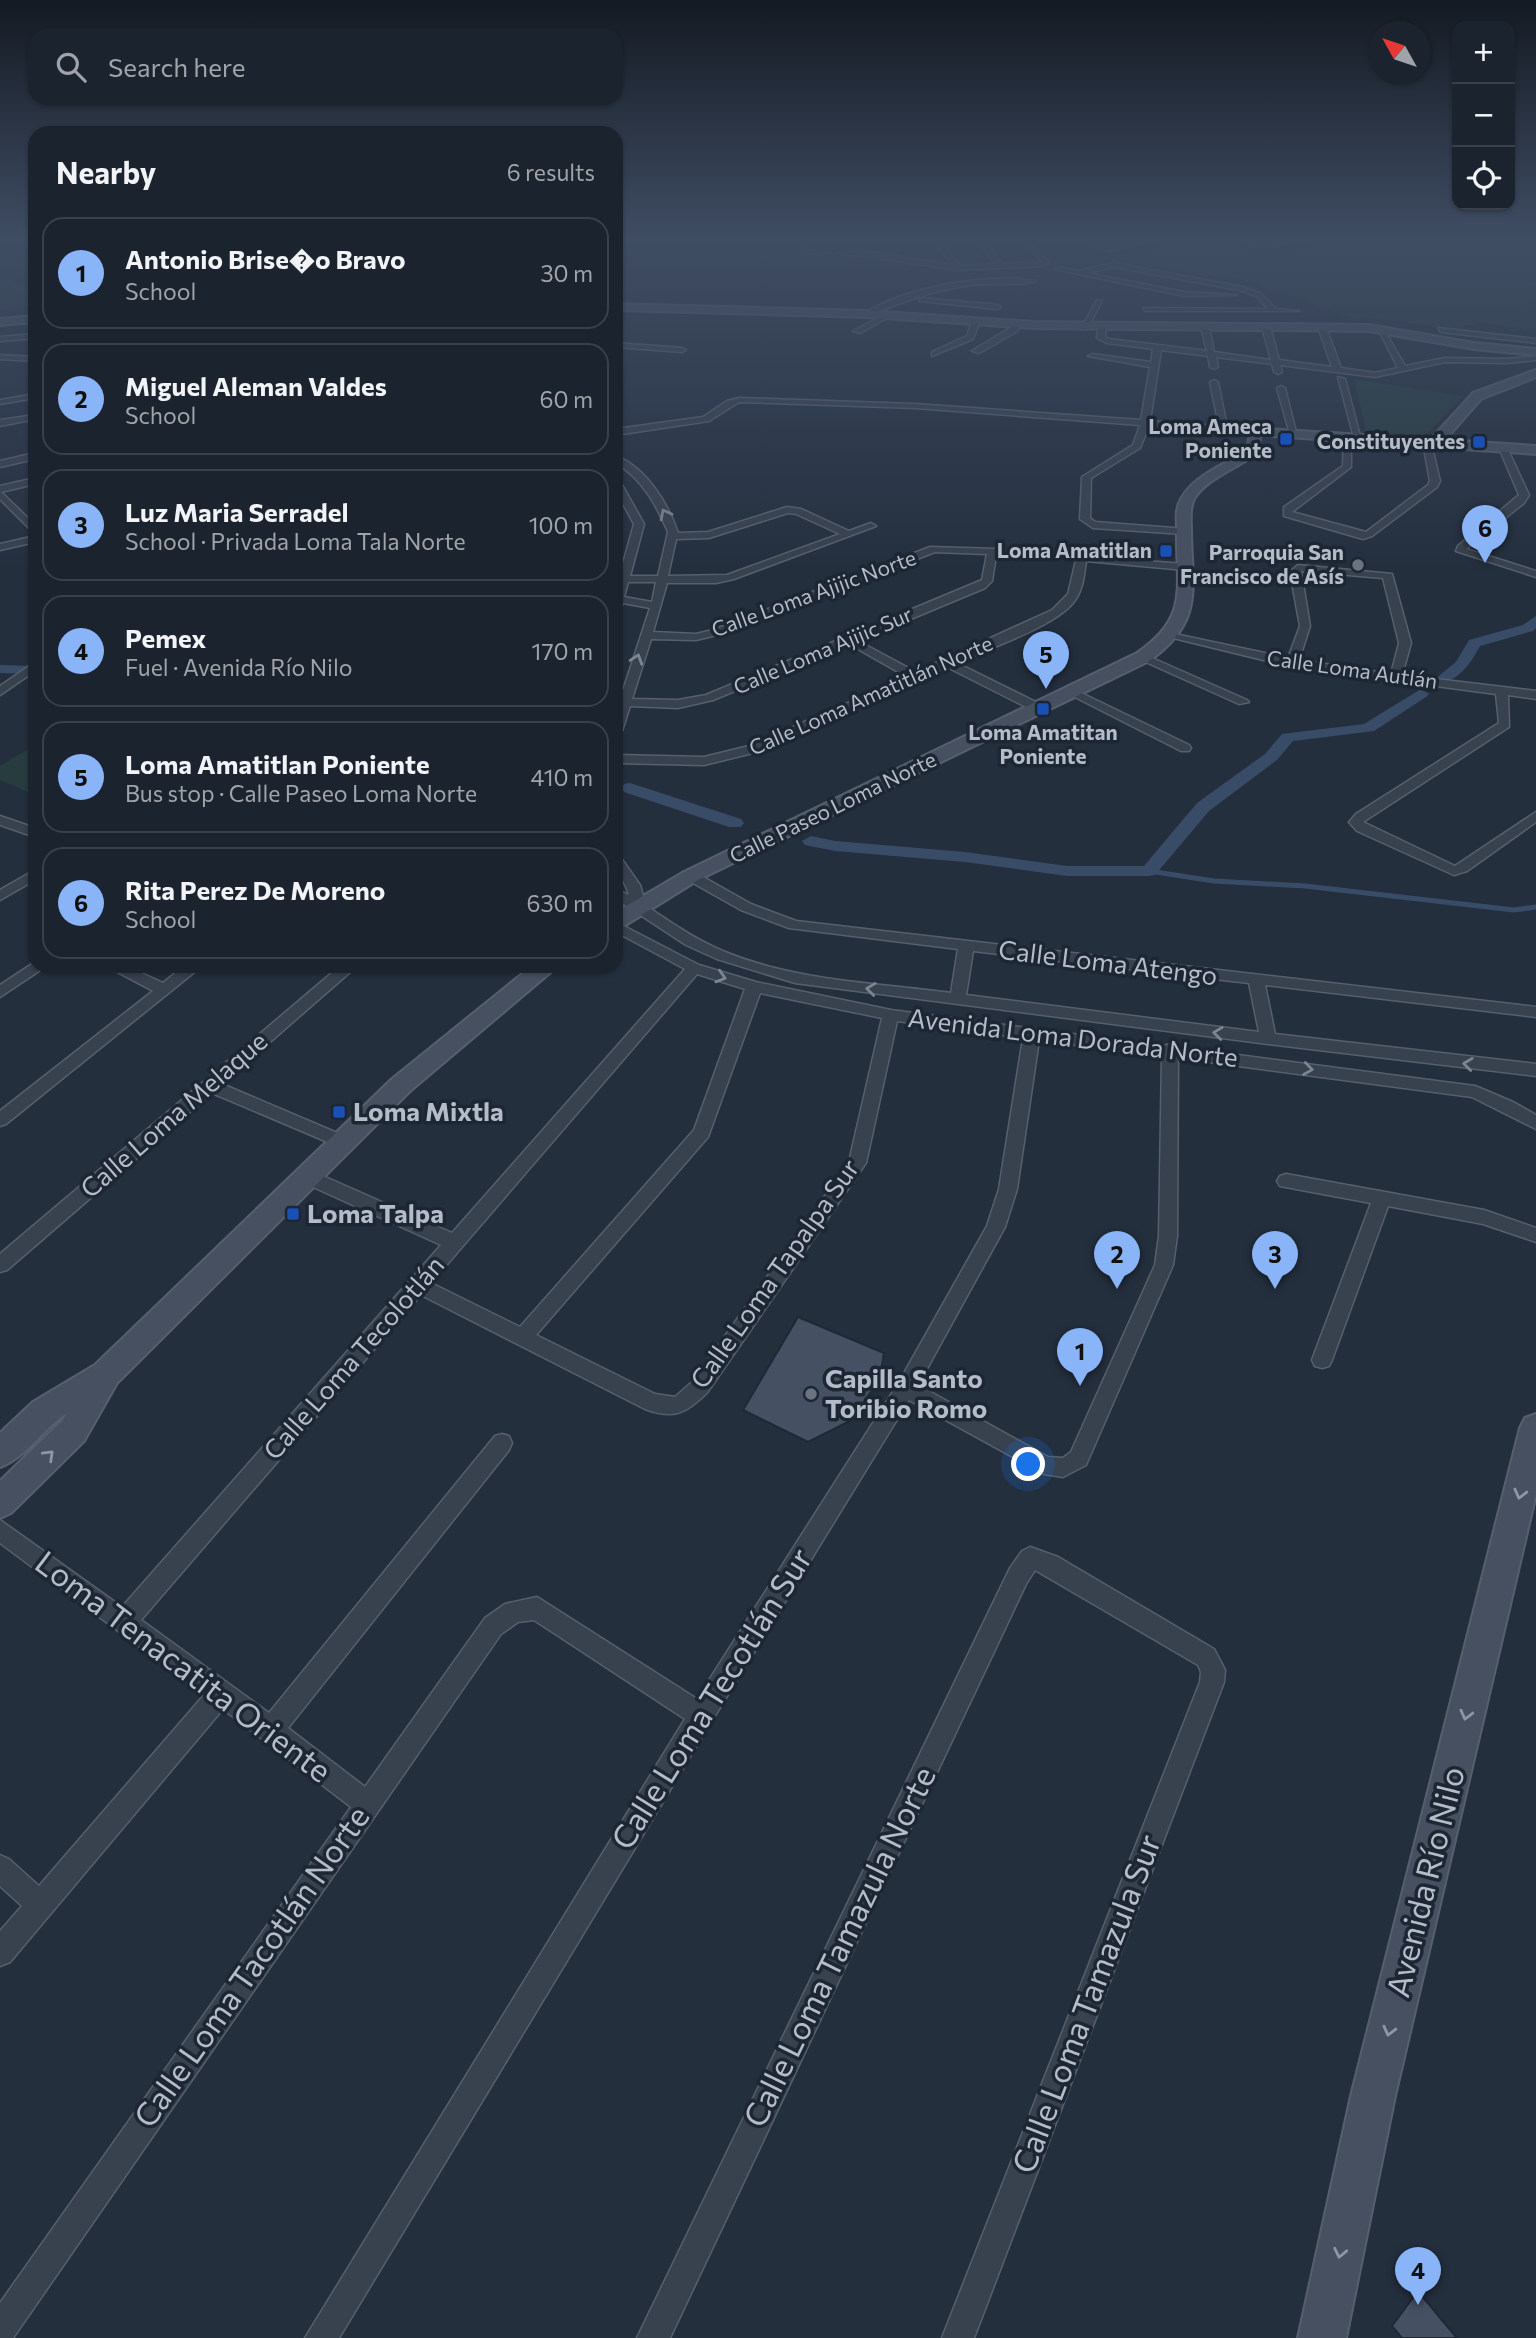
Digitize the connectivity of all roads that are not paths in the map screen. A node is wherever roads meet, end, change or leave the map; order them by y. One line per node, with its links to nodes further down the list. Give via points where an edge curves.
1 (943, 350): 10 (street)
2 (1157, 350): 17 (street)
3 (1166, 350): 12 (street)
4 (1211, 350): 12 (street)
5 (1272, 350): 16 (street)
6 (1331, 350): 20 (street)
7 (1393, 350): 18 (street)
8 (1516, 350): 9 (street)
9 (1536, 352)
10 (935, 354)
11 (1092, 356): 17 (street)
12 (1212, 356): 16 (street); 28 (street)
13 (0, 357): 15 (street)
14 (1536, 358): 18 (street, via 1445,360)
15 (28, 359)
16 (1275, 364): 20 (street); 21 (street)
17 (1155, 365): 27 (street)
18 (1402, 369): 20 (street)
19 (1536, 373): 33 (street, via 1477,396)
20 (1340, 375): 32 (street)
21 (1279, 376)
22 (1281, 388): 31 (street)
23 (28, 397): 24 (street)
24 (0, 402)
25 (28, 418): 26 (street)
26 (0, 423)
27 (1146, 424): 28 (street); 29 (street, via 915,406 739,400 703,419); 44 (street, via 1138,446 1087,477 1086,523)
28 (1224, 430): 30 (street)
29 (623, 431)
30 (1254, 431): 31 (street); 44 (street, Calle Paseo Loma Norte, via 1254,448 1245,458 1189,493)
31 (1294, 434): 32 (street)
32 (1353, 438): 33 (street); 33 (street, via 1347,467 1287,513 1363,536 1370,534 1432,487)
33 (1431, 443): 34 (street)
34 (1503, 448): 35 (street); 51 (street, via 1524,495 1461,551)
35 (1536, 450)
36 (28, 458): 38 (street)
37 (623, 463): 46 (street, one-way to 37, via 648,484)
38 (0, 464)
39 (28, 483): 40 (street)
40 (0, 492): 42 (street)
41 (623, 495): 52 (street, via 639,524)
42 (28, 523)
43 (870, 526): 45 (street)
44 (1184, 531): 50 (street, Calle Paseo Loma Norte)
45 (849, 534): 46 (street, via 787,510 709,535); 53 (street, via 730,577)
46 (672, 536): 53 (street)
47 (28, 541): 48 (street)
48 (0, 547)
49 (940, 548): 57 (street, Calle Loma Ajijic Norte, via 718,632 696,637); 59 (street, Calle Loma Ajijic Sur, via 993,551 987,581)
50 (1185, 567): 58 (street, Calle Paseo Loma Norte, via 1184,610); 61 (street, Calle Loma Amatitlán Norte, via 1081,558 1077,591 1063,609)
51 (1536, 574)
52 (626, 579): 53 (street); 54 (street)
53 (663, 579): 56 (street)
54 (623, 587)
55 (623, 603): 56 (street)
56 (656, 606): 57 (street)
57 (645, 635): 71 (street, one-way to 57)
58 (1170, 636): 60 (street, Calle Paseo Loma Norte); 62 (street, Calle Loma Autlán)
59 (849, 640): 64 (street); 71 (street, Calle Loma Ajijic Sur, via 709,698 678,704)
60 (1143, 657): 67 (street, Calle Paseo Loma Norte); 72 (street)
61 (948, 663): 64 (street, Calle Loma Amatitlán Norte); 74 (street)
62 (1292, 664): 65 (street, Calle Loma Autlán, via 1333,674); 65 (street, via 1305,626 1294,572 1297,568 1388,576 1405,643)
63 (28, 670): 69 (street)
64 (916, 677): 76 (street, Calle Loma Amatitlán Norte, via 729,757)
65 (1395, 678): 68 (street, Calle Loma Autlán)
66 (28, 681): 69 (street)
67 (1071, 691): 74 (street, Calle Paseo Loma Norte); 75 (street)
68 (1502, 691): 70 (street, Calle Loma Autlán); 77 (street, via 1505,724 1356,822 1454,871)
69 (0, 693)
70 (1536, 695)
71 (625, 702): 73 (street)
72 (1243, 702)
73 (623, 708)
74 (1038, 708): 81 (street, Calle Paseo Loma Norte)
75 (1185, 748)
76 (623, 759)
77 (1536, 816)
78 (0, 820): 79 (street)
79 (28, 830)
80 (623, 871): 85 (street)
81 (691, 876): 85 (street, Calle Paseo Loma Norte); 88 (street, Calle Loma Atengo, via 746,907 794,925)
82 (28, 878): 83 (street)
83 (0, 896)
84 (623, 897): 85 (street, Avenida Loma Dorada Norte)
85 (639, 907): 86 (street, Calle Paseo Loma Norte); 99 (street, Avenida Loma Dorada Norte, one-way to 85, via 836,985 753,967 691,942)
86 (623, 918)
87 (623, 927): 89 (street, Avenida Loma Dorada Norte)
88 (966, 946): 95 (street, Calle Loma Atengo); 99 (street)
89 (694, 968): 96 (street, Avenida Loma Dorada Norte, one-way to 96); 114 (street, Calle Loma Tecolotlán)
90 (28, 972): 98 (street)
91 (129, 973): 97 (street)
92 (185, 973): 97 (street)
93 (341, 973): 106 (street, Calle Loma Melaque)
94 (538, 973): 109 (street, via 401,1085)
95 (1256, 980): 100 (street, Calle Loma Atengo); 103 (street)
96 (754, 987): 101 (street, Avenida Loma Dorada Norte); 117 (street, via 702,1133)
97 (164, 990): 107 (street)
98 (0, 992)
99 (958, 1000): 103 (street, Avenida Loma Dorada Norte, one-way to 99)
100 (1536, 1013)
101 (891, 1014): 102 (street, Avenida Loma Dorada Norte); 117 (street, Calle Loma Tapalpa Sur, via 857,1163 700,1387 679,1406 652,1403)
102 (1032, 1034): 104 (street, Avenida Loma Dorada Norte); 120 (street, Calle Loma Tecotlán Sur, via 1008,1189 996,1227)
103 (1268, 1039): 105 (street, Avenida Loma Dorada Norte, one-way to 103)
104 (1170, 1049): 108 (street, Avenida Loma Dorada Norte, one-way to 108, via 1475,1092); 120 (street, via 1164,1265 1083,1451 1070,1467 1044,1465)
105 (1536, 1070)
106 (209, 1085): 109 (street); 115 (street, Calle Loma Melaque)
107 (0, 1119)
108 (1536, 1123)
109 (343, 1142): 110 (street)
110 (308, 1177): 114 (street); 119 (street)
111 (1286, 1181): 112 (street)
112 (1381, 1198): 113 (street, via 1484,1217); 118 (street)
113 (1536, 1235)
114 (455, 1242): 116 (street, Calle Loma Tecolotlán)
115 (0, 1265)
116 (418, 1285): 117 (street); 127 (street, Calle Loma Tecolotlán)
117 (523, 1337)
118 (1322, 1360)
119 (106, 1374): 123 (street, via 44,1411); 124 (street, one-way to 119, via 73,1431)
120 (906, 1388): 129 (street, Calle Loma Tecotlán Sur)
121 (1536, 1427): 139 (main road, Avenida Río Nilo, one-way to 139, via 1373,2096)
122 (502, 1443): 130 (street)
123 (0, 1453)
124 (0, 1503)
125 (0, 1531): 127 (street, Loma Tenacatita Oriente)
126 (1030, 1558): 137 (street, Calle Loma Tamazula Norte); 138 (street, Calle Loma Tamazula Sur, via 1051,1565 1206,1657 1213,1670)
127 (124, 1622): 128 (street, Loma Tenacatita Oriente)
128 (221, 1693): 130 (street, Loma Tenacatita Oriente); 133 (street)
129 (701, 1715): 131 (street, Calle Loma Tacotlán Norte, via 537,1608 513,1612 493,1626); 136 (street, Calle Loma Tecotlán Sur)
130 (271, 1730): 131 (street, Loma Tenacatita Oriente)
131 (366, 1803): 135 (street, Calle Loma Tacotlán Norte)
132 (0, 1868): 133 (street)
133 (40, 1905): 134 (street)
134 (0, 1952)
135 (0, 2330)
136 (321, 2338)
137 (653, 2338)
138 (958, 2338)
139 (1322, 2338)

